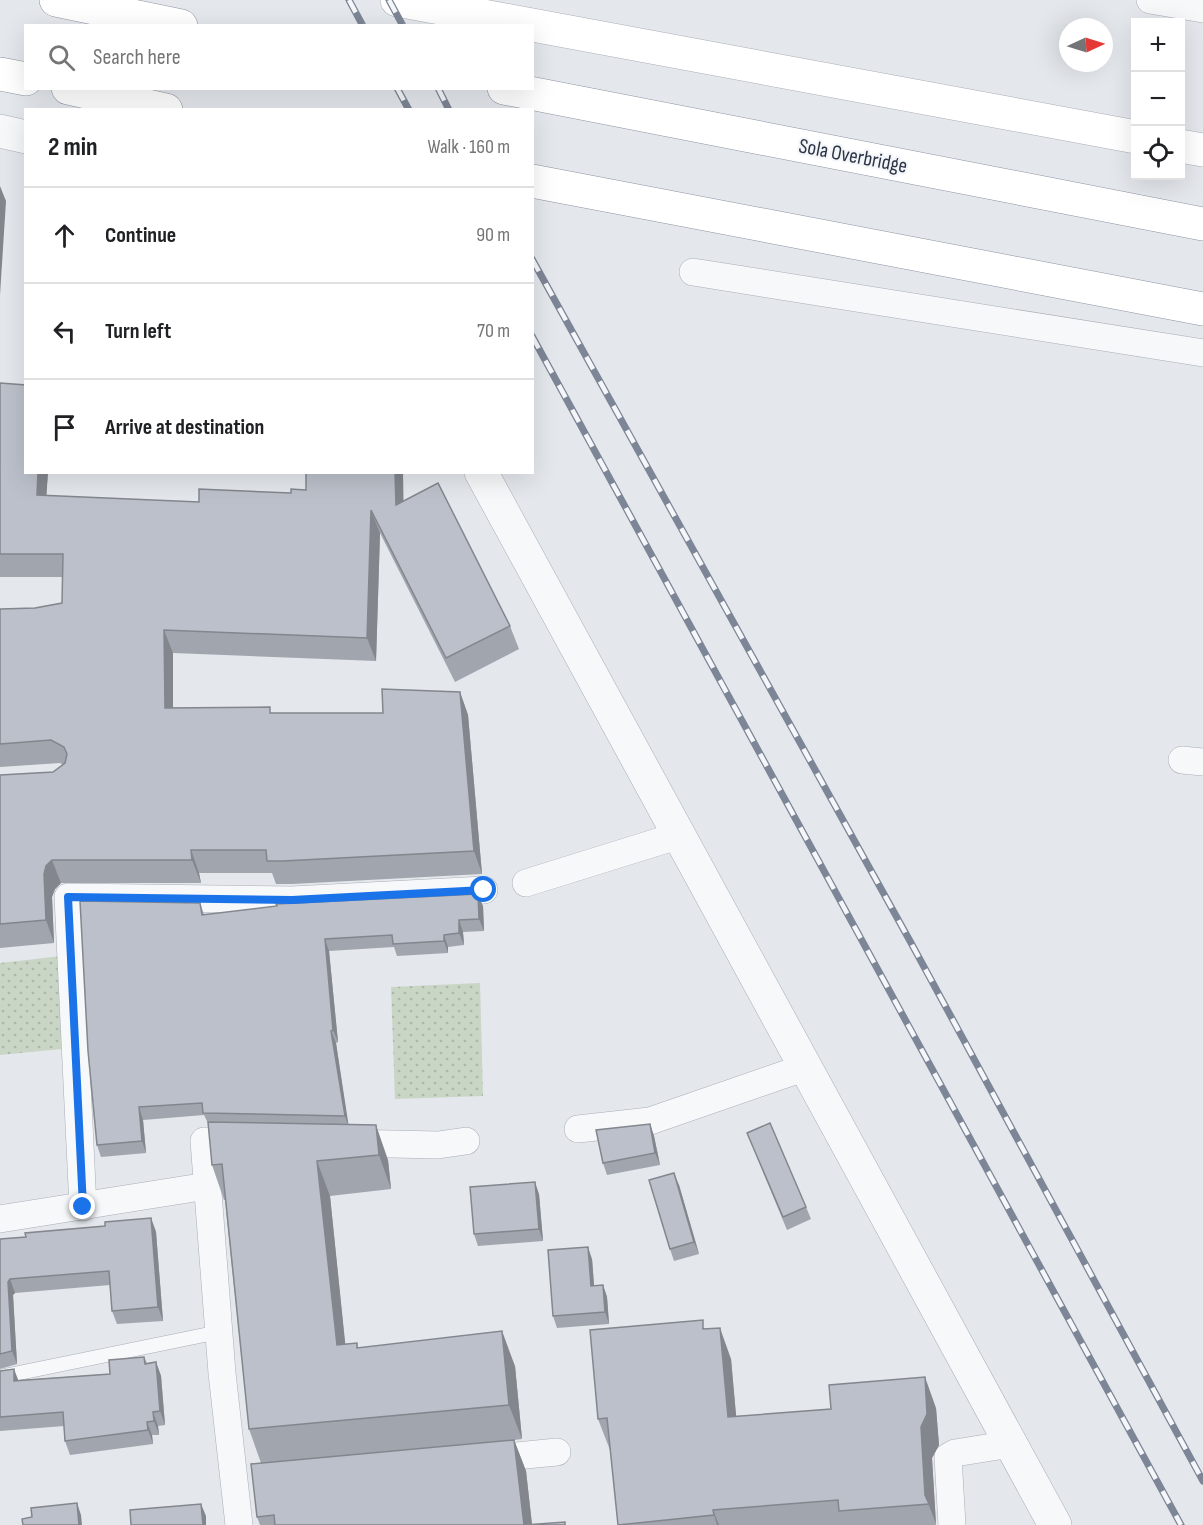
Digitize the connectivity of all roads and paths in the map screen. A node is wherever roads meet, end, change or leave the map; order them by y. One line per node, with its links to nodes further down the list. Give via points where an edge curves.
1 (56, 0): 5 (main road)
2 (397, 0): 6 (main road)
3 (1150, 0): 4 (street)
4 (1203, 9)
5 (171, 24)
6 (526, 24)
7 (534, 25): 14 (main road)
8 (0, 74): 9 (main road)
9 (24, 80)
10 (77, 90): 12 (main road)
11 (514, 90): 19 (main road, Sola Overbridge)
12 (157, 108)
13 (0, 131): 15 (street)
14 (1131, 136)
15 (24, 137)
16 (1185, 147): 17 (main road)
17 (1203, 150)
18 (534, 181): 21 (main road)
19 (1203, 224)
20 (693, 272): 22 (street)
21 (1203, 309)
22 (1203, 353)
23 (482, 474): 24 (street)
24 (680, 835): 25 (street); 27 (street)
25 (526, 883)
26 (484, 890): 33 (street, via 292,900 68,897)
27 (806, 1067): 28 (street, via 650,1121); 37 (street)
28 (578, 1129)
29 (466, 1141): 31 (street, via 438,1145)
30 (274, 1142): 32 (street, via 204,1141)
31 (321, 1143)
32 (207, 1186): 33 (street); 35 (street)
33 (83, 1207): 34 (street)
34 (0, 1219)
35 (219, 1332): 36 (lane); 40 (street, via 246,1481)
36 (0, 1377)
37 (1011, 1444): 41 (street, via 948,1457); 42 (street)
38 (557, 1452): 39 (street)
39 (453, 1462)
40 (239, 1525)
41 (952, 1525)
42 (1055, 1525)

